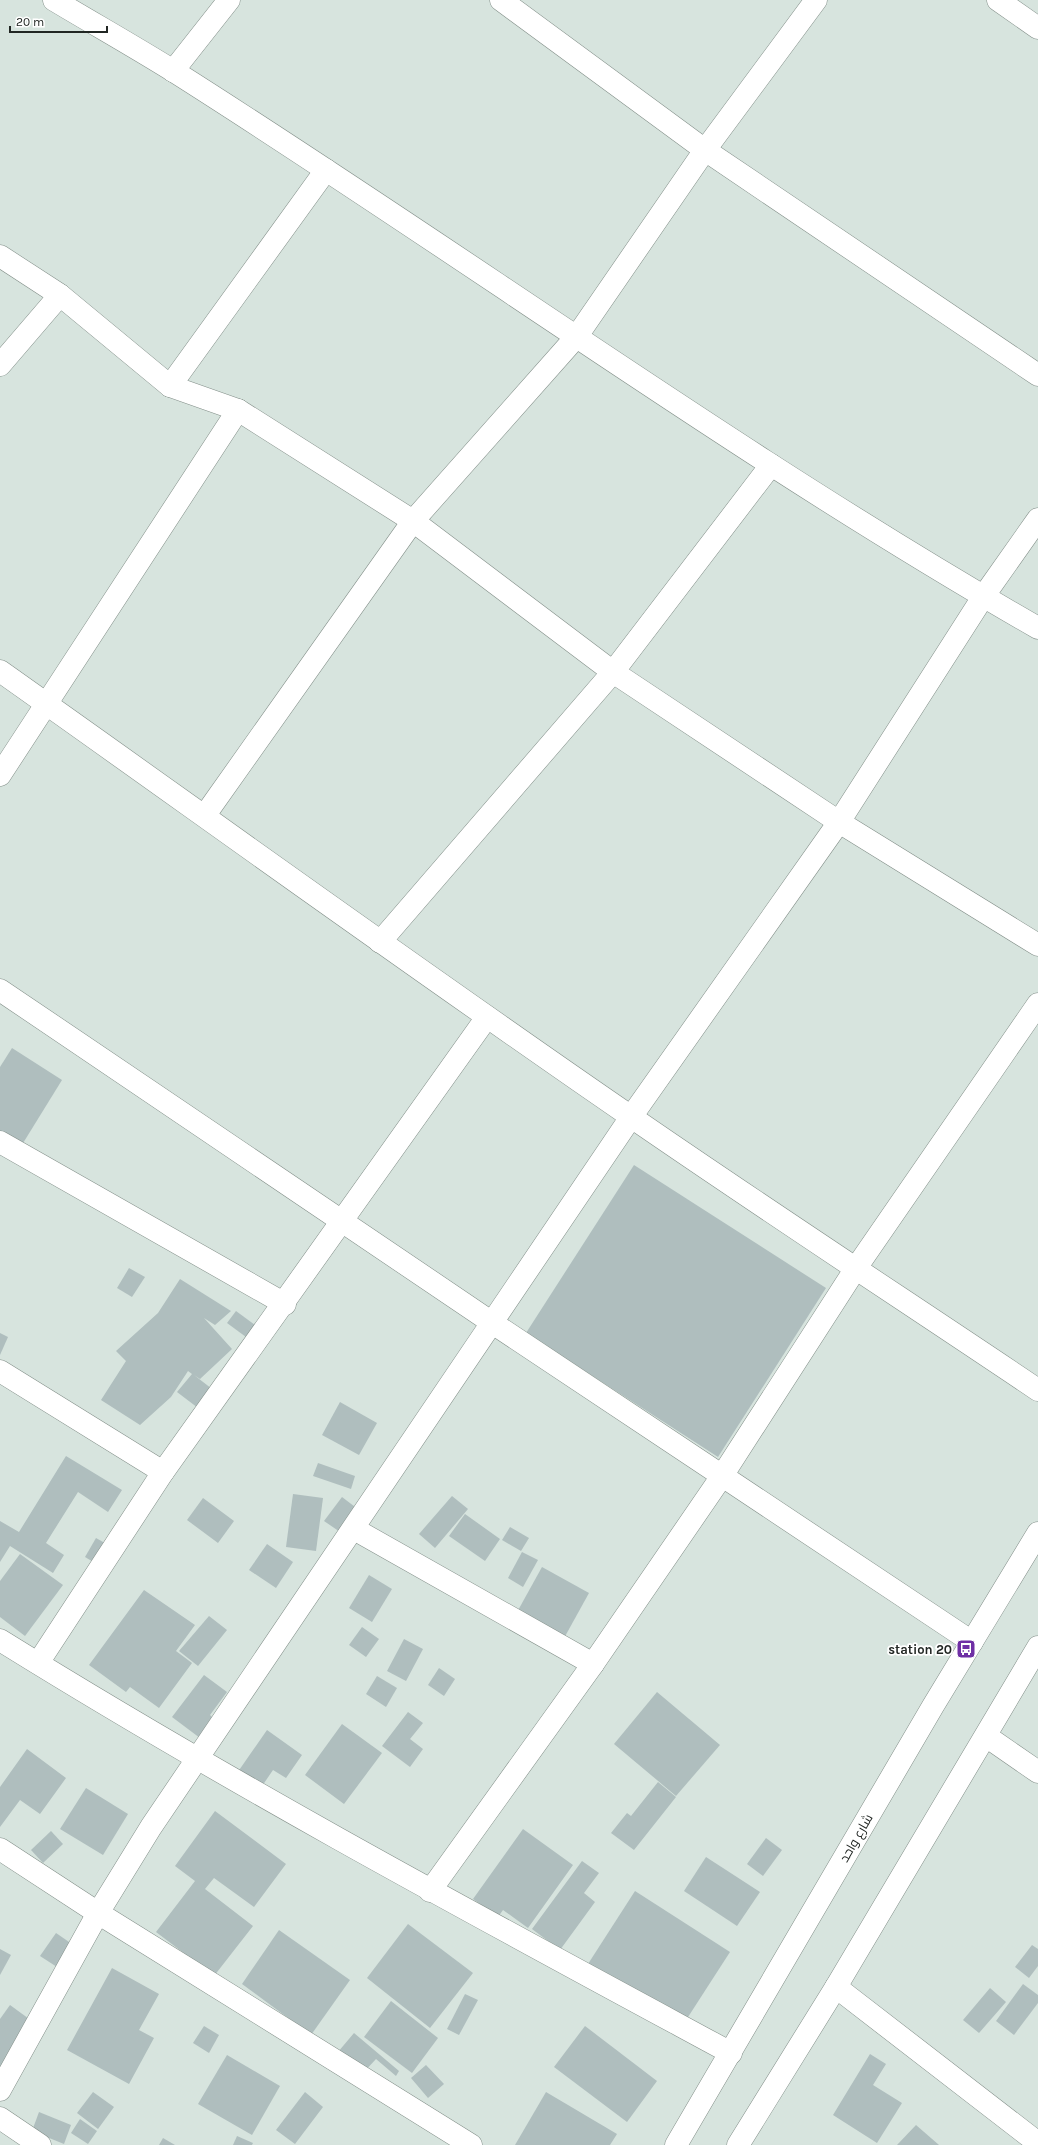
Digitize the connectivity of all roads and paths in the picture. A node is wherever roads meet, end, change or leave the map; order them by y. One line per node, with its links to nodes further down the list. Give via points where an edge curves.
1 (54, 0): 7 (street)
2 (229, 0): 7 (street)
3 (500, 0): 8 (street)
4 (816, 0): 8 (street)
5 (998, 0): 6 (street)
6 (1038, 28)
7 (173, 71): 9 (street)
8 (705, 150): 12 (street); 14 (street)
9 (326, 170): 12 (street); 15 (street)
10 (0, 256): 11 (street)
11 (60, 295): 13 (street); 15 (street)
12 (576, 336): 17 (street); 19 (street)
13 (0, 365)
14 (1038, 374)
15 (170, 386): 16 (street)
16 (238, 410): 19 (street); 24 (street)
17 (771, 465): 20 (street); 23 (street)
18 (1038, 519): 20 (street)
19 (413, 521): 23 (street); 26 (street)
20 (983, 597): 21 (street); 27 (street)
21 (1038, 628)
22 (0, 671): 24 (street)
23 (613, 672): 27 (street); 28 (street)
24 (45, 703): 25 (street); 26 (street)
25 (0, 775)
26 (205, 815): 28 (street)
27 (839, 822): 29 (street); 33 (street)
28 (380, 942): 32 (street)
29 (1038, 945)
30 (0, 990): 35 (street)
31 (1038, 1004): 36 (street)
32 (487, 1017): 33 (street); 35 (street)
33 (631, 1117): 36 (street); 38 (street)
34 (0, 1142): 37 (street)
35 (341, 1221): 37 (street); 38 (street)
36 (856, 1268): 40 (street); 42 (street)
37 (285, 1304): 41 (street)
38 (491, 1322): 42 (street); 43 (street)
39 (0, 1371): 41 (street)
40 (1038, 1390)
41 (164, 1472): 48 (street)
42 (722, 1476): 46 (street); 49 (street)
43 (354, 1529): 49 (street); 51 (street)
44 (1038, 1533): 46 (street, شارع واحد)
45 (0, 1640): 48 (street)
46 (972, 1642): 57 (street, شارع واحد)
47 (1038, 1647): 50 (street)
48 (38, 1664): 51 (street)
49 (593, 1664): 54 (street)
50 (986, 1736): 52 (street); 56 (street)
51 (198, 1757): 54 (street); 55 (street)
52 (1038, 1772)
53 (0, 1849): 55 (street)
54 (430, 1891): 57 (street)
55 (98, 1913): 58 (street); 62 (street)
56 (836, 1988): 60 (street); 64 (street)
57 (731, 2053): 63 (street, شارع واحد)
58 (0, 2090)
59 (0, 2118): 61 (street)
60 (1038, 2143)
61 (40, 2145)
62 (471, 2145)
63 (676, 2145)
64 (738, 2145)

